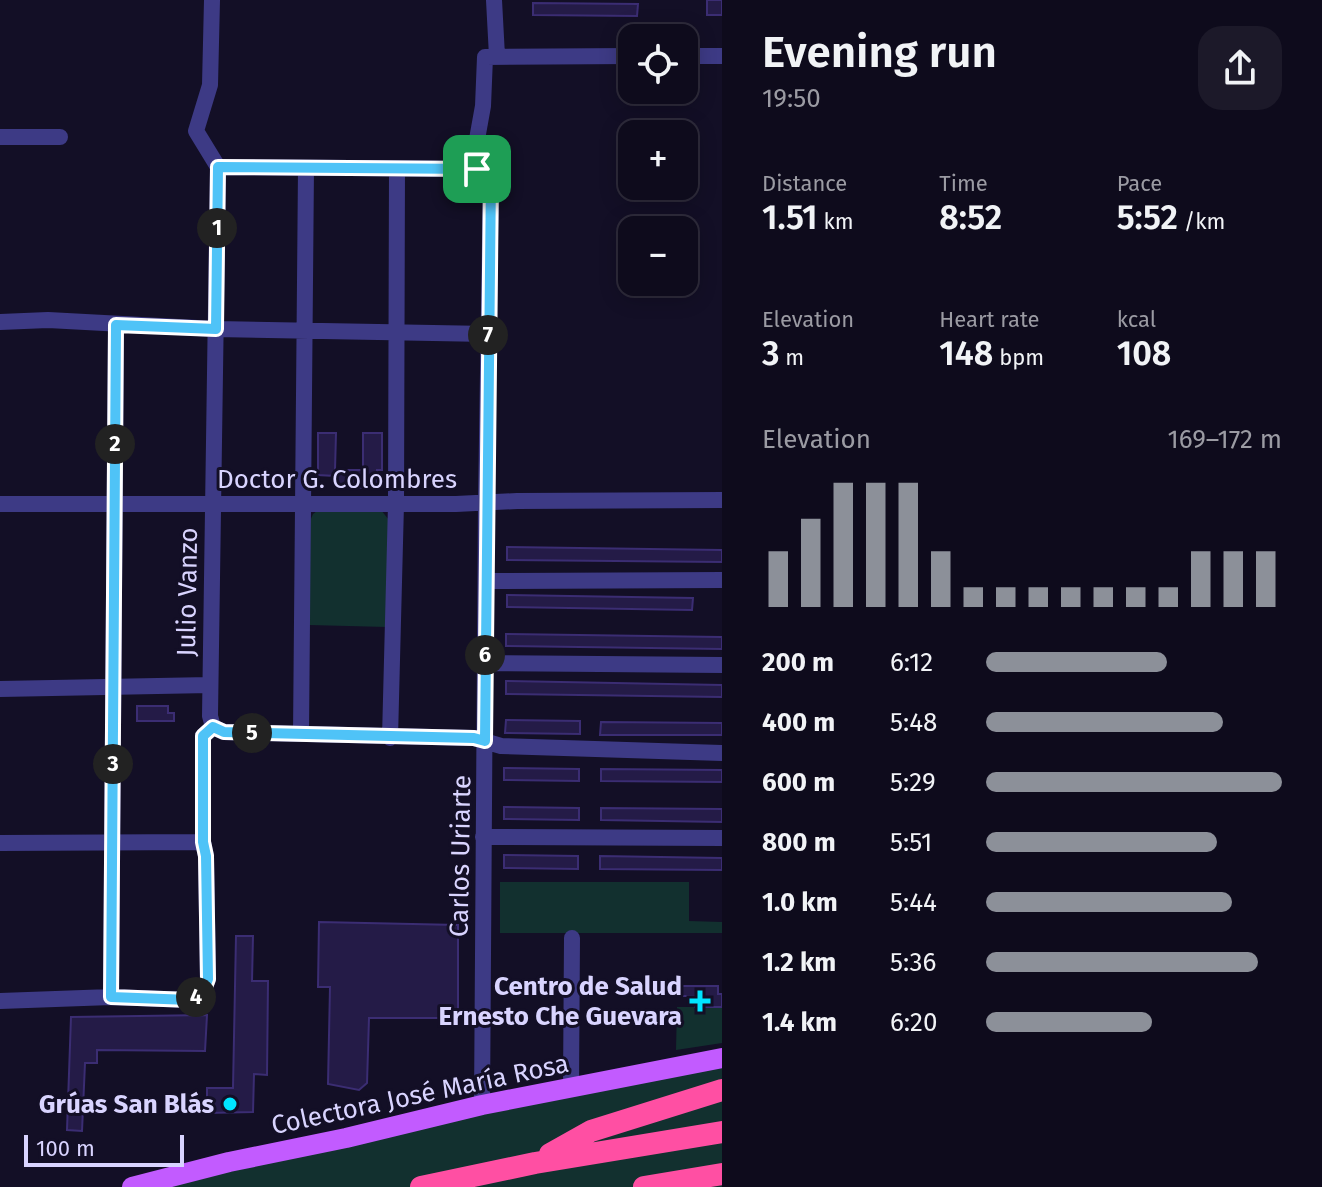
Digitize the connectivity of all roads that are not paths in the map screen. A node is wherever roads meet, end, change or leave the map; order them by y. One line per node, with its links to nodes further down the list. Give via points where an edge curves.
1 (212, 0): 9 (street, via 210,85 196,131)
2 (494, 0): 3 (street, Carlos Uriarte)
3 (497, 56): 4 (street); 12 (street, Carlos Uriarte, via 485,57 474,156)
4 (618, 56)
5 (698, 56): 6 (street)
6 (722, 56)
7 (0, 137): 8 (street)
8 (60, 137)
9 (218, 167): 10 (street); 15 (street, Julio Vanzo)
10 (306, 168): 11 (street); 16 (street)
11 (397, 169): 12 (street); 17 (street)
12 (484, 172): 18 (street, Carlos Uriarte)
13 (0, 322): 14 (street)
14 (116, 325): 15 (street); 20 (street)
15 (216, 329): 16 (street); 21 (street, Julio Vanzo)
16 (306, 331): 17 (street); 22 (street)
17 (396, 332): 18 (street); 25 (street)
18 (488, 334): 23 (street, Carlos Uriarte)
19 (722, 500): 23 (street, Doctor G. Colombres)
20 (114, 503): 21 (street, Doctor G. Colombres); 24 (street, Doctor G. Colombres); 31 (street)
21 (213, 503): 22 (street, Doctor G. Colombres); 30 (street, Julio Vanzo)
22 (304, 503): 25 (street, Doctor G. Colombres); 34 (street)
23 (486, 503): 25 (street, Doctor G. Colombres); 27 (street, Carlos Uriarte)
24 (0, 504)
25 (396, 504): 35 (street)
26 (722, 580): 27 (street)
27 (486, 581): 28 (street, Carlos Uriarte)
28 (485, 663): 29 (street); 36 (street, Carlos Uriarte)
29 (722, 665)
30 (210, 685): 31 (street); 33 (street, Julio Vanzo)
31 (113, 687): 32 (street); 42 (street)
32 (0, 689)
33 (213, 727): 34 (street, via 224,732); 40 (street, Julio Vanzo, via 203,736)
34 (301, 734): 35 (street)
35 (390, 738): 36 (street)
36 (485, 741): 37 (street, via 501,746); 38 (street, Carlos Uriarte)
37 (722, 753)
38 (483, 837): 39 (street); 49 (street, Carlos Uriarte)
39 (722, 838)
40 (203, 842): 42 (street); 44 (street, Julio Vanzo, via 208,979 202,995 190,1000)
41 (0, 843): 42 (street)
42 (112, 843): 44 (street)
43 (572, 938): 47 (street)
44 (111, 997): 45 (street)
45 (0, 1001)
46 (722, 1058): 47 (main road, Colectora José María Rosa)
47 (571, 1087): 49 (main road, Colectora José María Rosa)
48 (722, 1090): 51 (highway, via 591,1131)
49 (482, 1105): 53 (main road, Colectora José María Rosa)
50 (722, 1132): 51 (highway)
51 (535, 1163): 54 (highway)
52 (722, 1174): 55 (highway)
53 (132, 1187)
54 (421, 1187)
55 (644, 1187)

